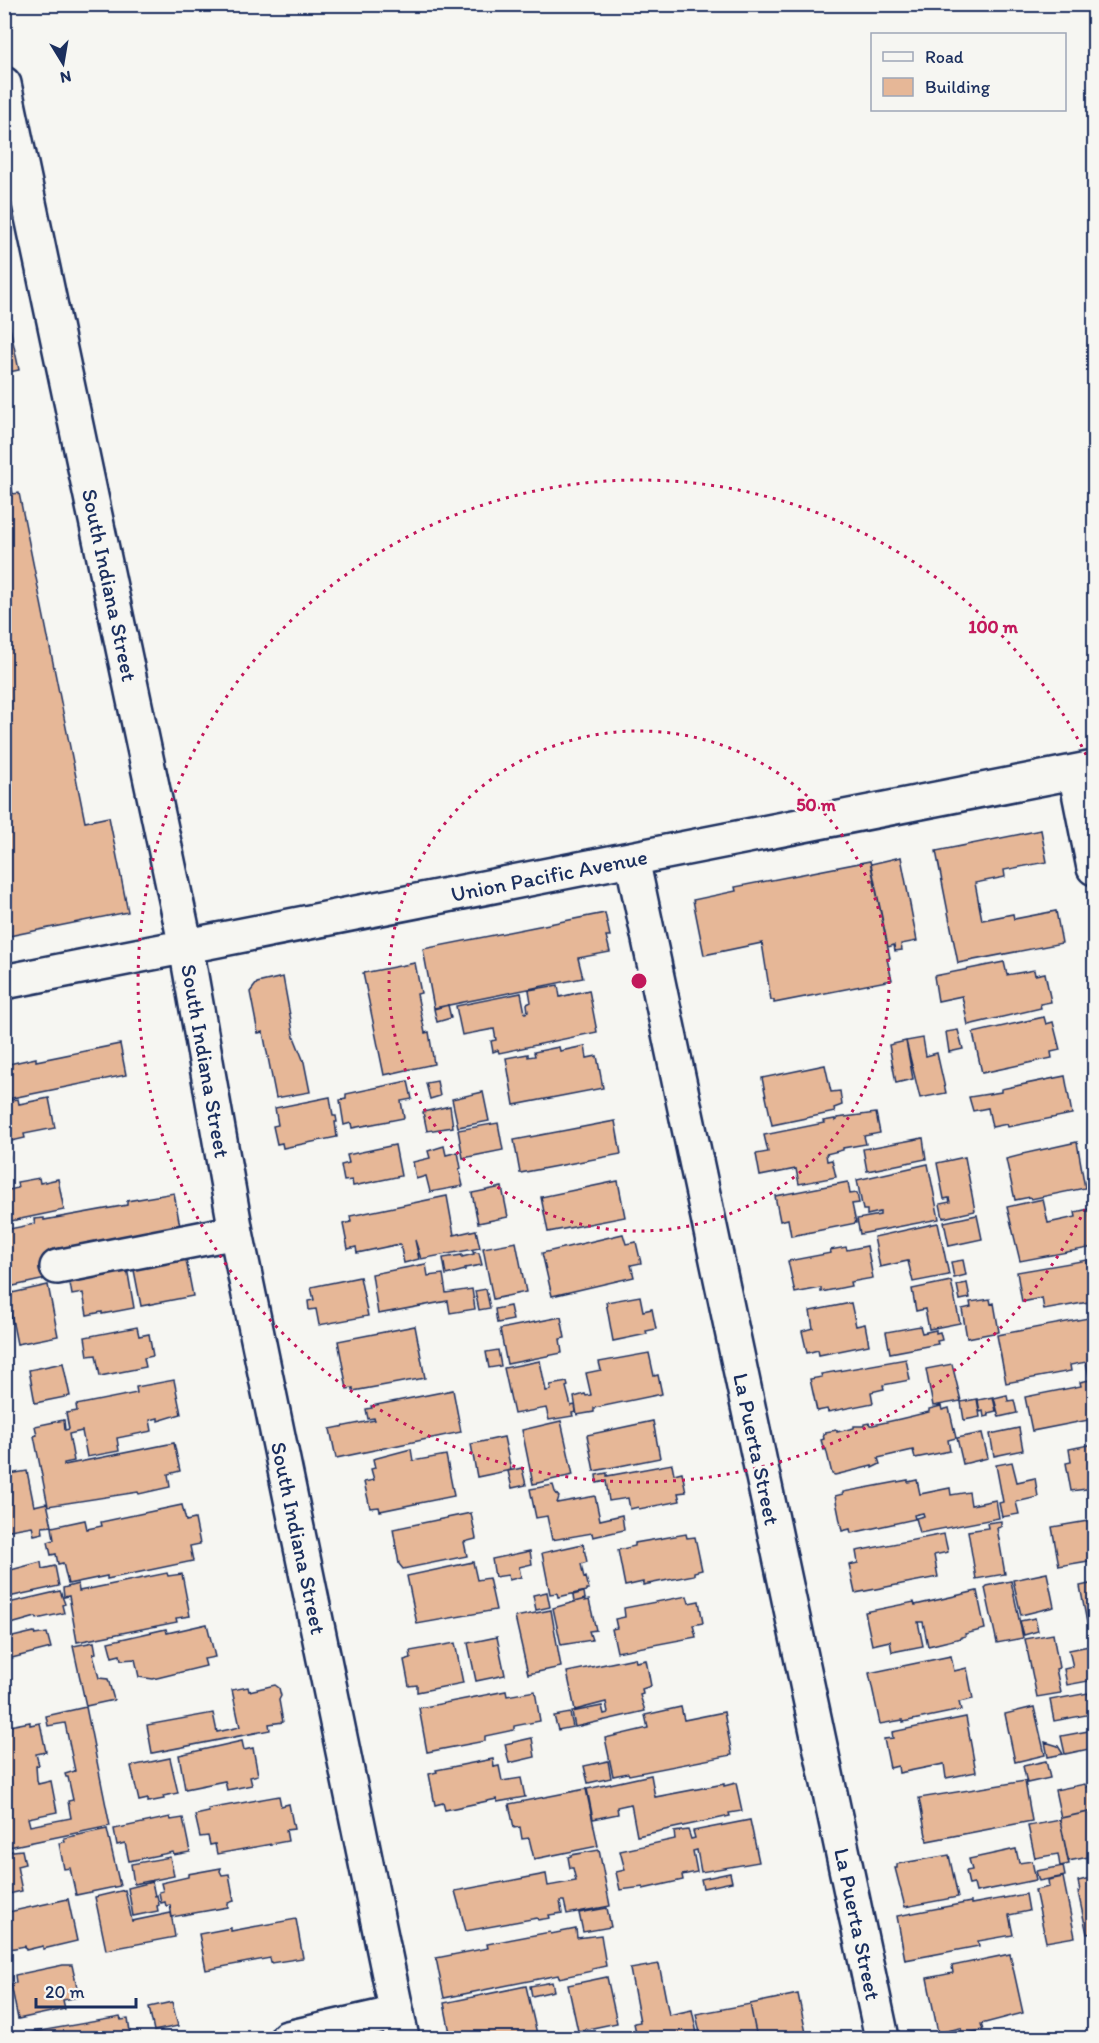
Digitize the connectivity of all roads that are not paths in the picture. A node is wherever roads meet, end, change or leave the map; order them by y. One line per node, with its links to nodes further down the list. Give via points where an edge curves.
1 (4, 84): 5 (street, South Indiana Street)
2 (1085, 770): 3 (street, Union Pacific Avenue); 4 (street)
3 (632, 859): 5 (street, Union Pacific Avenue); 11 (street, La Puerta Street)
4 (1095, 868)
5 (186, 947): 6 (street, Union Pacific Avenue); 7 (street, South Indiana Street)
6 (4, 982)
7 (236, 1232): 8 (street); 9 (street, South Indiana Street)
8 (57, 1267)
9 (400, 2026): 10 (street)
10 (287, 2038)
11 (882, 2038)

